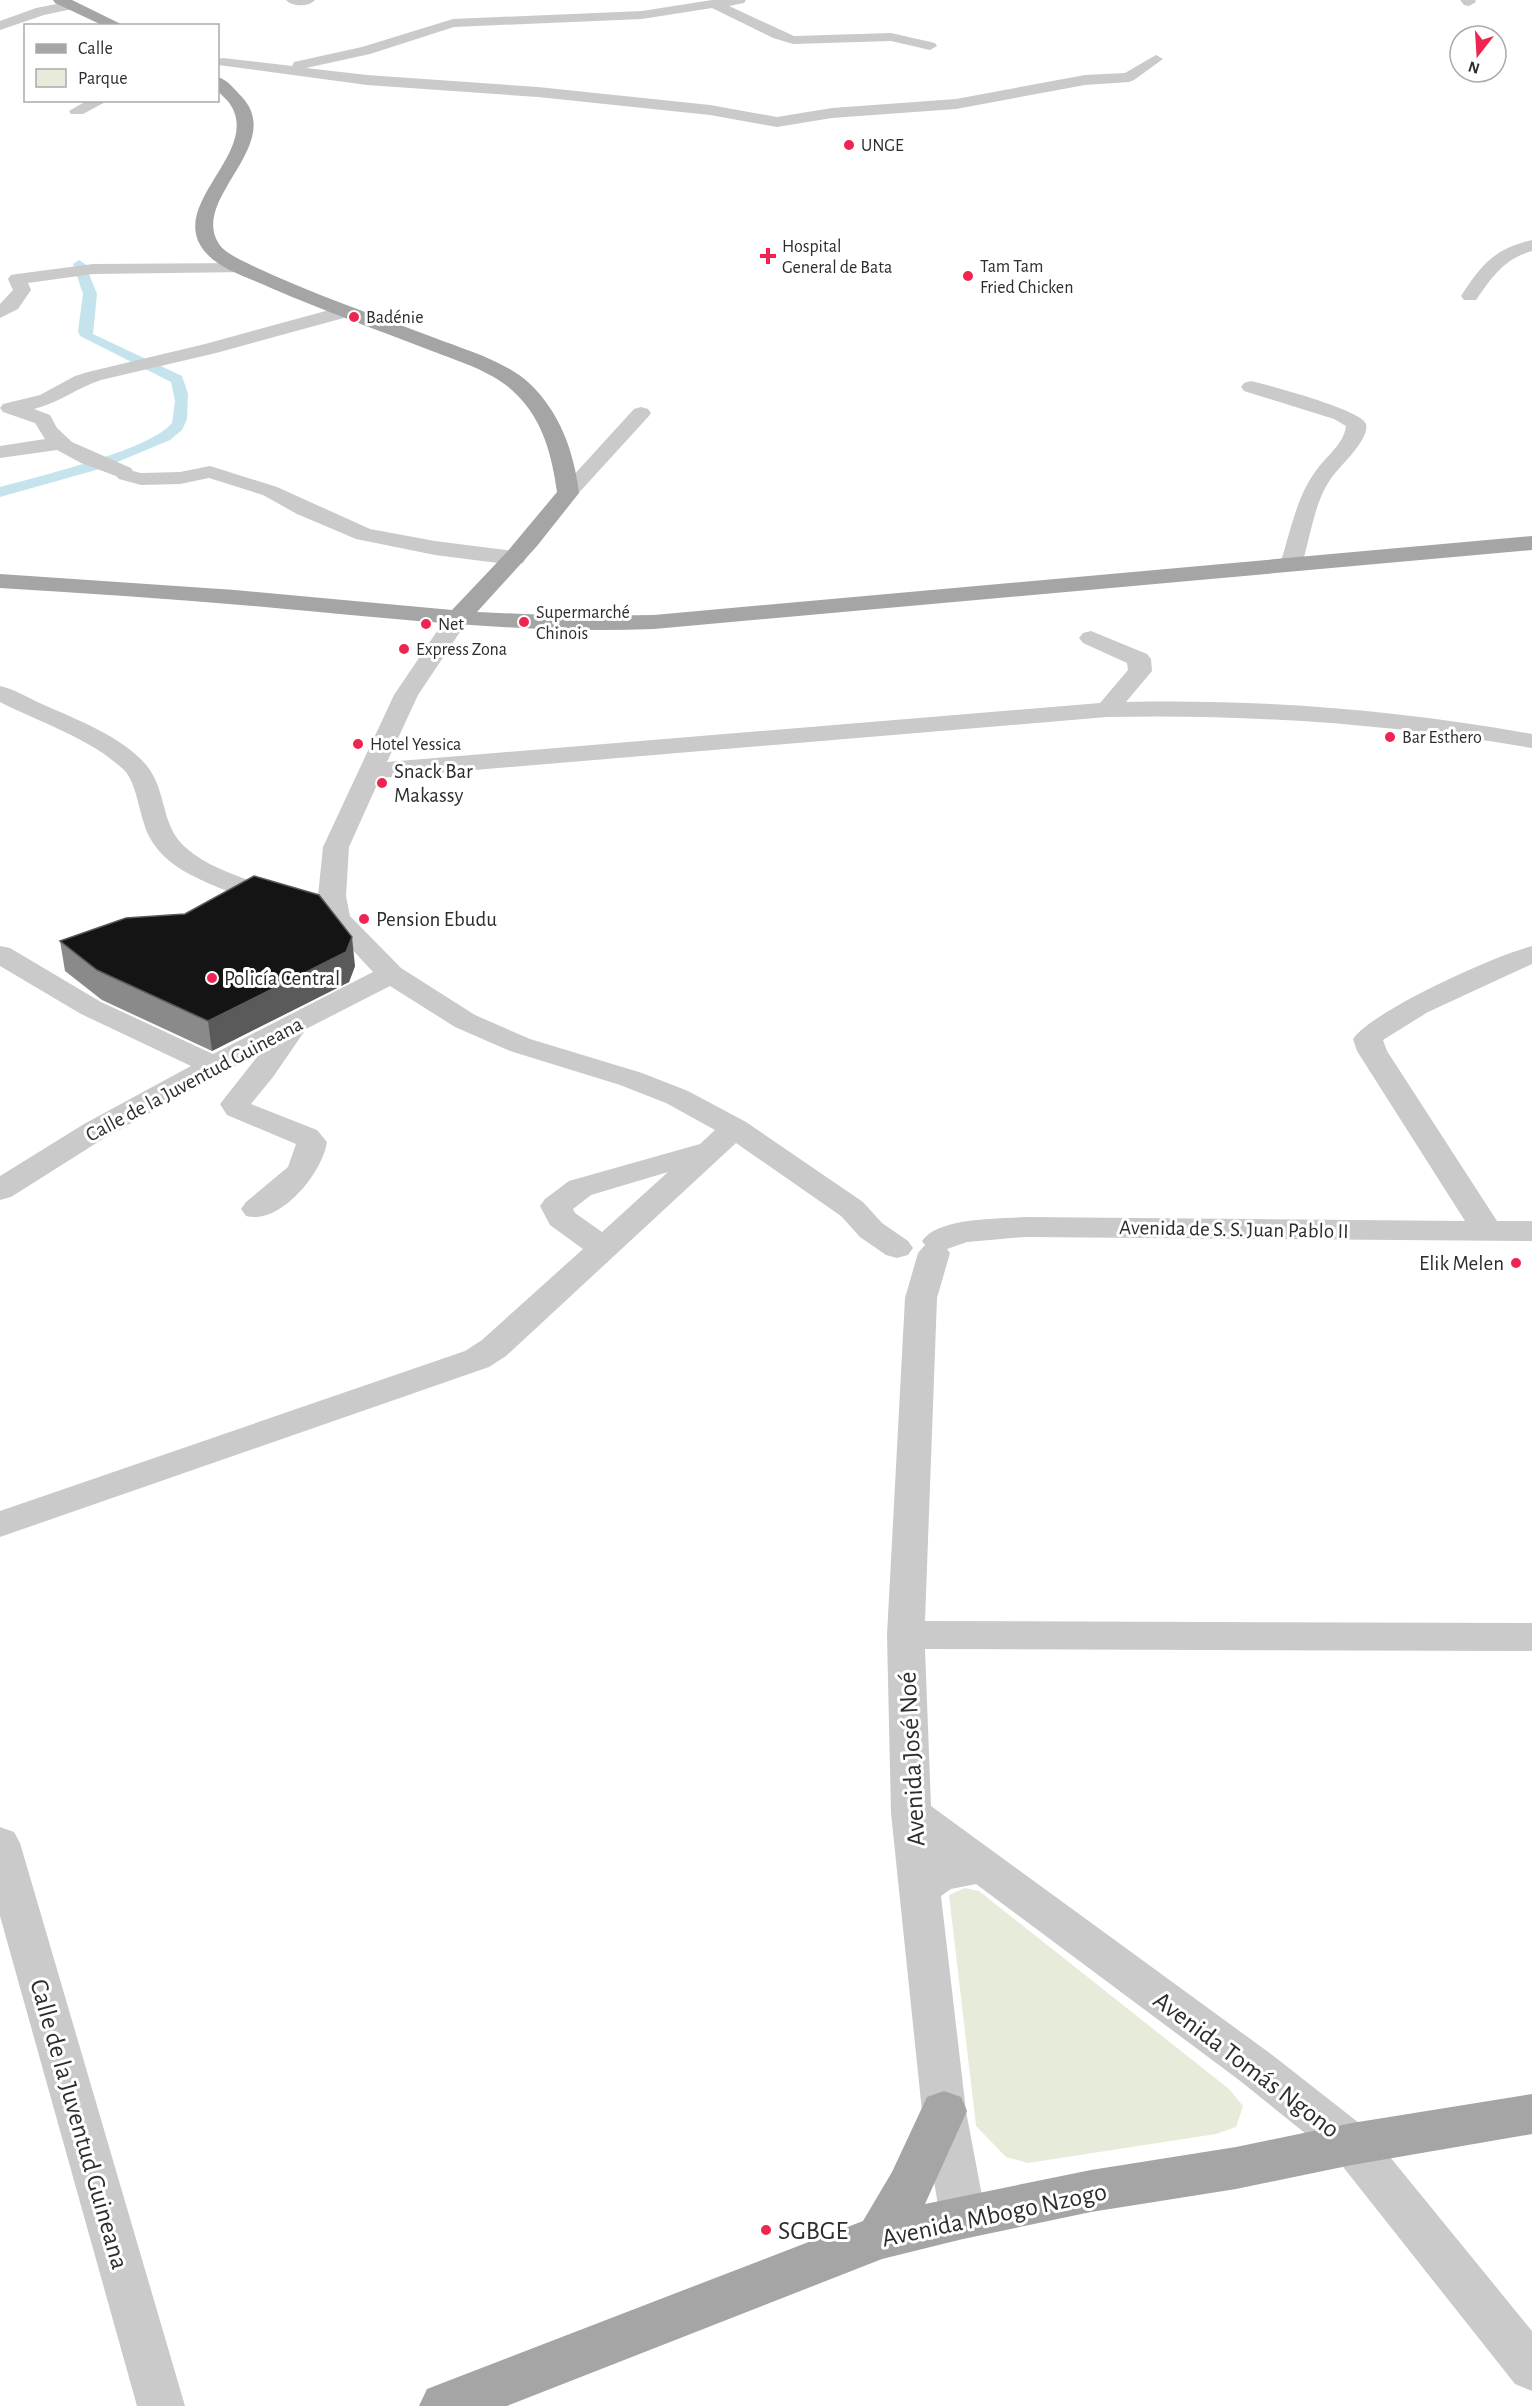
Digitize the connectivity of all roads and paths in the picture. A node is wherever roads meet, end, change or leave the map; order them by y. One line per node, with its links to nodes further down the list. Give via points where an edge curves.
1 (293, 0): 2 (street)
2 (308, 0)
3 (739, 0): 7 (street)
4 (64, 2): 5 (street); 9 (main road); 10 (street)
5 (24, 3)
6 (516, 3): 8 (street)
7 (716, 4): 8 (street, via 642,15); 11 (street, via 793,40 891,37)
8 (526, 19): 14 (street, via 444,25 365,51)
9 (114, 24)
10 (0, 26)
11 (930, 46)
12 (1156, 59): 14 (street, via 1130,77 1085,80 956,104 832,113 777,122 710,110 538,92)
13 (224, 62): 14 (street)
14 (280, 70): 15 (street)
15 (234, 84): 19 (main road, via 246,124 243,141 204,219 204,231 210,246)
16 (97, 102): 17 (street)
17 (76, 111)
18 (1532, 245): 21 (street, via 1492,263)
19 (242, 268): 20 (street, via 93,270); 23 (main road)
20 (9, 277): 22 (street, via 22,291)
21 (1470, 296)
22 (0, 312)
23 (344, 312): 25 (street, via 82,380 46,400); 29 (main road, via 492,369 522,386 546,418 562,453)
24 (1251, 387): 32 (street, via 1356,423 1354,437 1313,493)
25 (7, 409): 27 (street, via 43,418 47,431)
26 (641, 413): 29 (street)
27 (62, 442): 28 (street); 31 (street, via 85,458 141,479 210,472 270,491 364,534)
28 (0, 452)
29 (568, 493): 31 (main road)
30 (1532, 543): 32 (main road)
31 (515, 558): 34 (main road)
32 (1291, 564): 34 (main road, via 654,622 567,624)
33 (0, 581): 34 (main road)
34 (458, 617): 39 (street, via 406,695)
35 (1091, 638): 37 (street, via 1139,659 1141,665)
36 (0, 693): 40 (street, via 85,734 133,765 141,775 165,844 188,862 210,874)
37 (1107, 710): 38 (street, via 1167,708 1284,713 1434,725); 39 (street)
38 (1532, 741)
39 (372, 771): 40 (street, via 336,847 332,896)
40 (319, 912): 43 (street)
41 (0, 954): 45 (street, via 91,1008)
42 (1532, 954): 50 (street, via 1395,1018 1372,1032 1368,1039)
43 (391, 974): 44 (street, Calle de la Juventud Guineana); 46 (street, via 465,1022 520,1045 677,1097)
44 (296, 1023): 45 (street, Calle de la Juventud Guineana); 48 (street, via 235,1104 238,1109 306,1136 312,1142 311,1154 297,1178)
45 (212, 1065): 47 (street, Calle de la Juventud Guineana, via 119,1116)
46 (724, 1139): 51 (street, via 852,1209 871,1230); 52 (street); 52 (street, via 580,1188 555,1206 561,1218)
47 (0, 1190)
48 (257, 1209)
49 (1532, 1231): 50 (street, Avenida de S. S. Juan Pablo II)
50 (1488, 1232): 51 (street, Avenida de S. S. Juan Pablo II, via 1024,1227 962,1232)
51 (916, 1245): 54 (street, Avenida José Noé, via 921,1298)
52 (605, 1249): 53 (street, via 477,1359)
53 (0, 1524)
54 (906, 1635): 55 (street); 56 (street, Avenida José Noé)
55 (1532, 1637)
56 (911, 1813): 58 (street, Avenida Tomás Ngono); 59 (street, Avenida José Noé)
57 (0, 1843): 66 (street, Calle de la Juventud Guineana)
58 (983, 1866): 59 (street, via 940,1874); 62 (street, Avenida Tomás Ngono)
59 (920, 1889): 60 (street, Avenida José Noé)
60 (944, 2111): 63 (street, Avenida José Noé); 64 (main road, via 909,2187)
61 (1532, 2114): 62 (main road, Avenida Mbogo Nzogo)
62 (1353, 2144): 63 (main road, Avenida Mbogo Nzogo); 65 (street, Avenida Tomás Ngono)
63 (963, 2217): 64 (main road, Avenida Mbogo Nzogo)
64 (880, 2237): 67 (main road, Avenida Mbogo Nzogo)
65 (1532, 2368)
66 (161, 2406)
67 (445, 2406)

